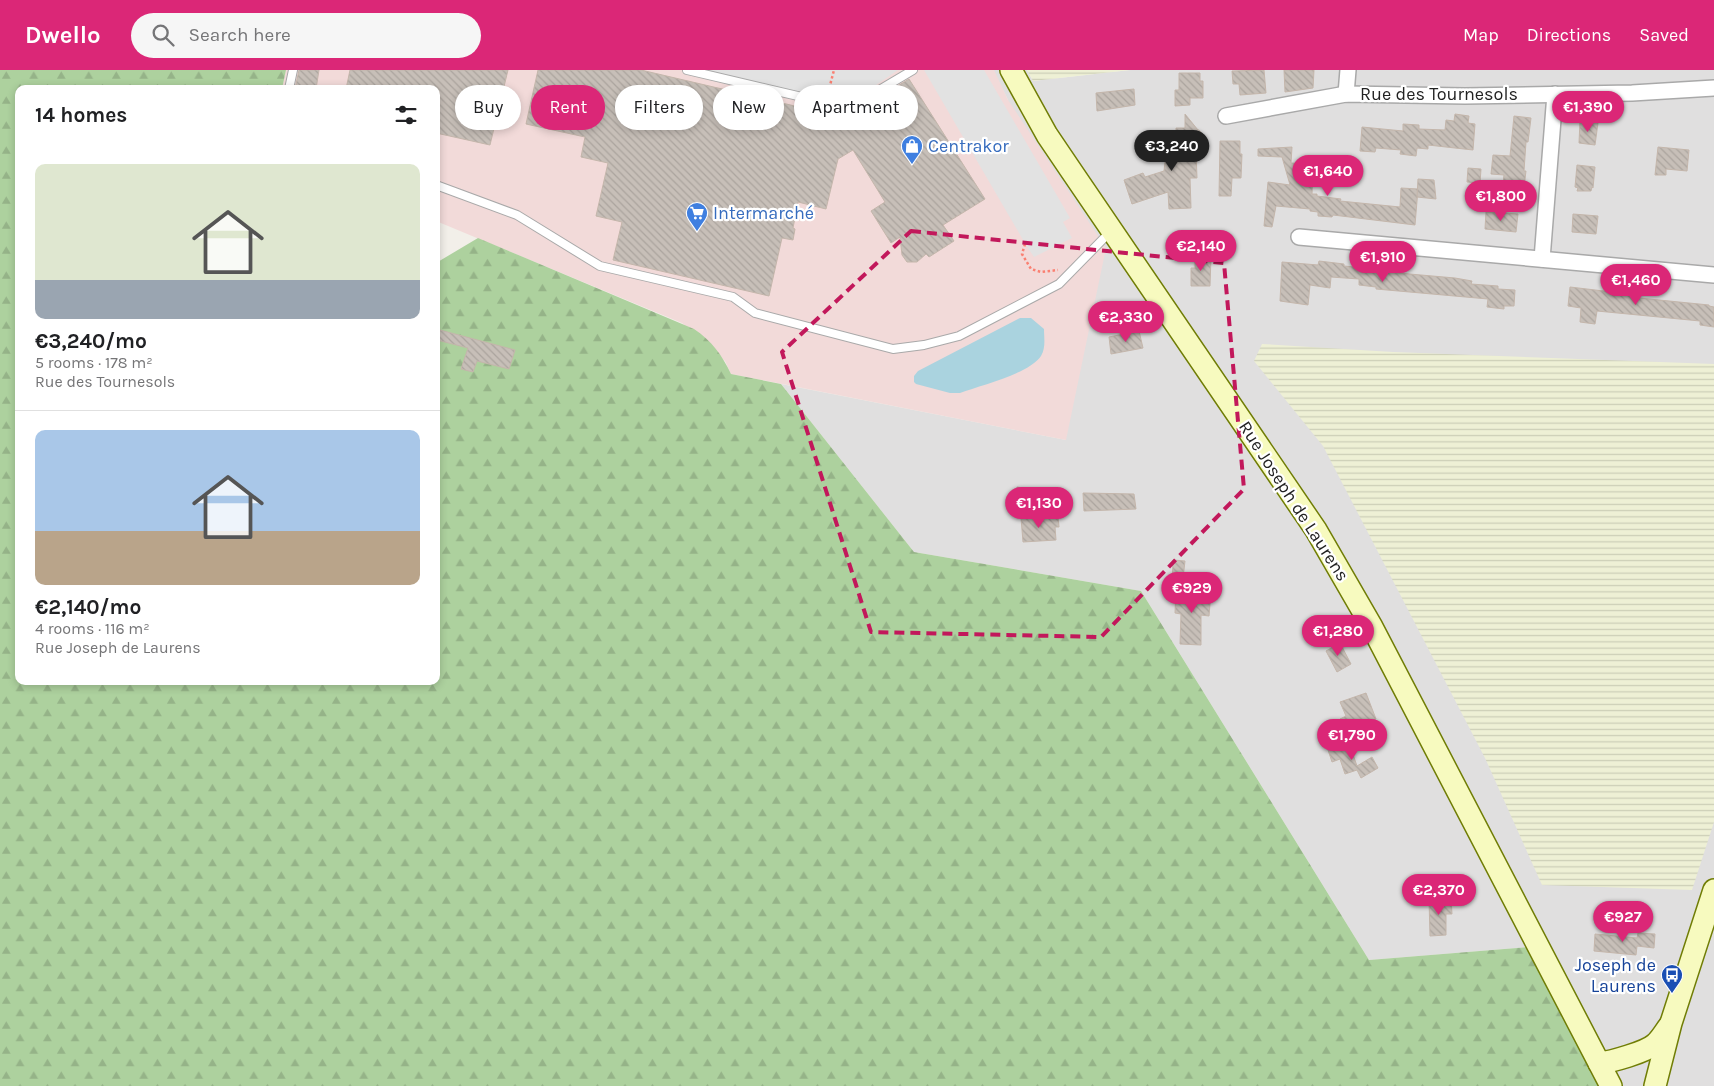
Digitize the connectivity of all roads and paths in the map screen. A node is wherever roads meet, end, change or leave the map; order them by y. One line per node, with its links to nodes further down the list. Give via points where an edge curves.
1 (293, 70): 6 (lane)
2 (687, 70): 3 (lane, via 849,108)
3 (913, 70)
4 (1011, 70): 12 (main road, Rue Joseph de Laurens, via 1047,135)
5 (1348, 70): 8 (street)
6 (290, 85)
7 (1714, 88): 9 (street, Rue des Tournesols)
8 (1346, 94): 9 (street, Rue des Tournesols); 10 (street, Rue des Tournesols)
9 (1555, 94): 16 (street)
10 (1226, 116)
11 (440, 186): 15 (lane, via 516,214 600,266 733,296 755,313 893,349 959,336 1059,284)
12 (1111, 230): 15 (lane); 20 (main road, Rue Joseph de Laurens, via 1316,530 1372,628)
13 (1299, 237): 16 (street)
14 (1025, 244): 15 (path, via 1022,254 1031,269 1041,272 1064,268)
15 (1083, 259)
16 (1542, 259): 17 (street)
17 (1714, 275)
18 (1714, 890): 19 (main road)
19 (1671, 1023): 20 (main road, via 1655,1045 1608,1062); 22 (main road)
20 (1599, 1062): 21 (main road, Rue Joseph de Laurens)
21 (1611, 1086)
22 (1655, 1086)

